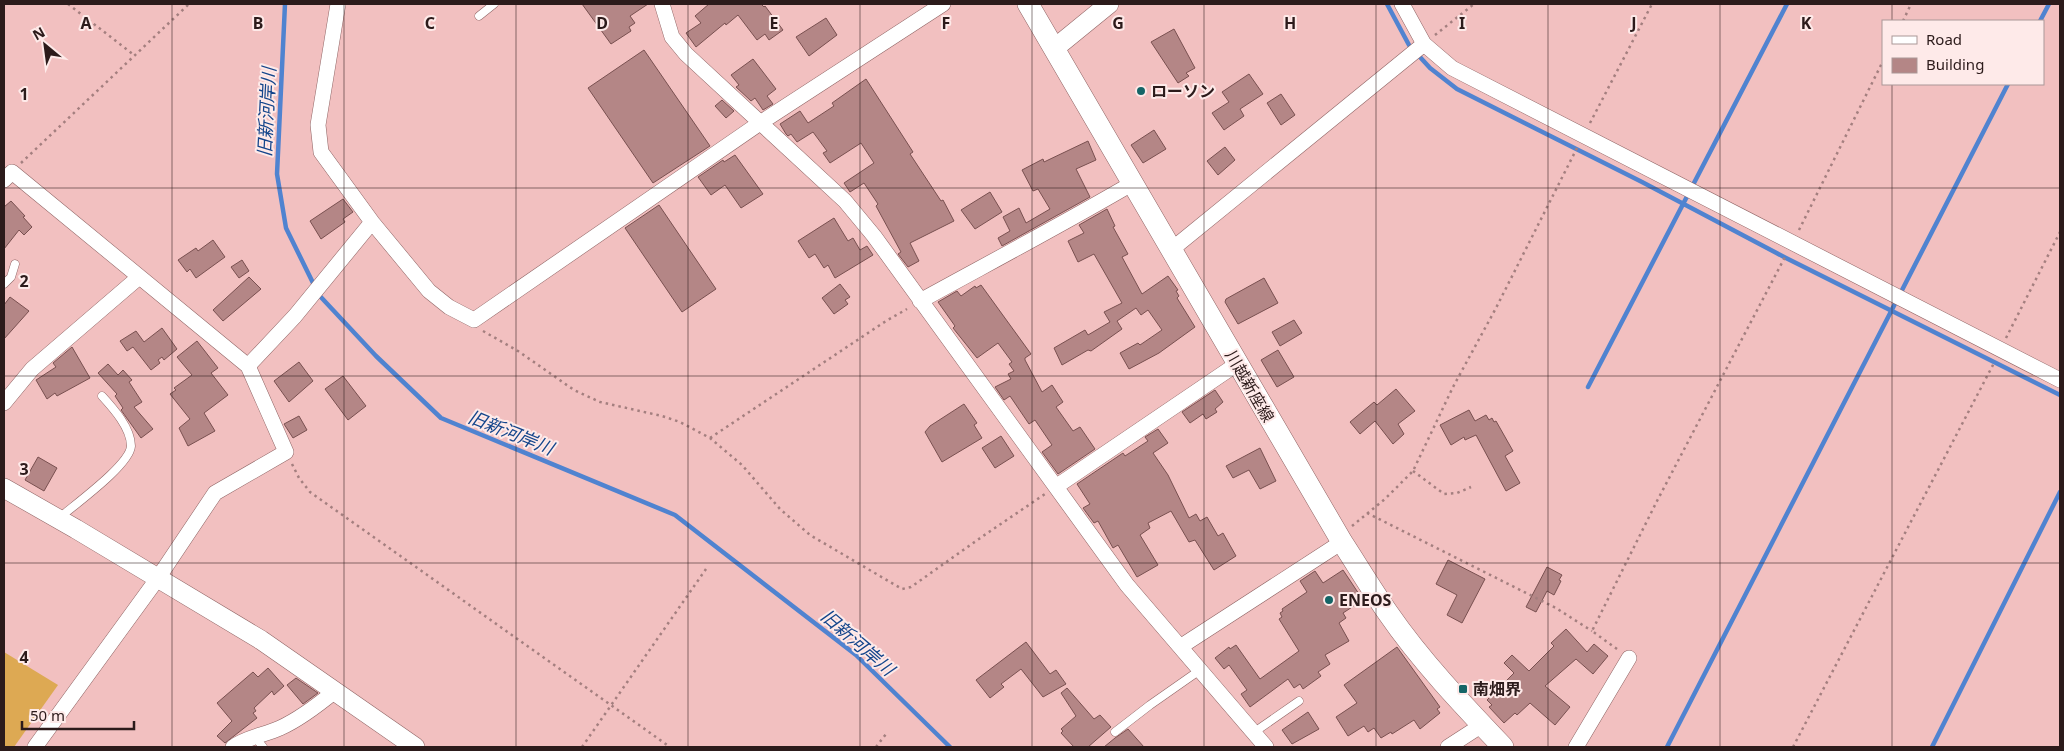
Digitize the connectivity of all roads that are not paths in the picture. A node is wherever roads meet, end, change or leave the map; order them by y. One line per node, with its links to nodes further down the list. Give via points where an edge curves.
1 (338, 4): 14 (street, via 318,125 321,152)
2 (494, 4): 8 (lane)
3 (662, 4): 11 (street, via 672,37)
4 (943, 4): 11 (street)
5 (1028, 4): 10 (main road, 川越新座線)
6 (1109, 4): 10 (street)
7 (1402, 4): 9 (street)
8 (479, 16)
9 (1424, 44): 15 (street); 22 (street, via 1452,68)
10 (1055, 48): 13 (main road, 川越新座線)
11 (760, 123): 14 (street, via 474,320 448,307 429,291); 19 (street, via 846,201)
12 (8, 176): 17 (street)
13 (1133, 183): 15 (main road, 川越新座線); 19 (street)
14 (372, 222): 21 (street, via 296,316)
15 (1171, 250): 20 (main road, 川越新座線)
16 (15, 264): 18 (lane, via 11,277)
17 (138, 278): 21 (street); 24 (street, via 32,369)
18 (4, 284)
19 (920, 302): 25 (street)
20 (1237, 364): 25 (street); 28 (main road, 川越新座線)
21 (248, 366): 29 (street, via 286,452 215,493)
22 (2060, 380)
23 (102, 396): 27 (lane, via 128,434 131,445 128,456)
24 (4, 403)
25 (1057, 486): 30 (street, via 1127,585)
26 (4, 488): 27 (street)
27 (58, 519): 29 (street)
28 (1341, 539): 30 (street); 35 (main road, 川越新座線, via 1389,614)
29 (158, 578): 33 (street, via 261,640); 39 (street)
30 (1180, 647): 32 (street)
31 (1630, 658): 45 (street)
32 (1200, 670): 36 (lane); 37 (street)
33 (335, 691): 38 (street, via 313,709); 41 (street)
34 (1299, 701): 37 (lane)
35 (1482, 725): 43 (street); 44 (main road, 川越新座線)
36 (1115, 732)
37 (1253, 733): 42 (street)
38 (259, 742): 40 (street, via 240,742)
39 (35, 747)
40 (233, 747)
41 (415, 747)
42 (1266, 747)
43 (1448, 747)
44 (1503, 747)
45 (1576, 747)

